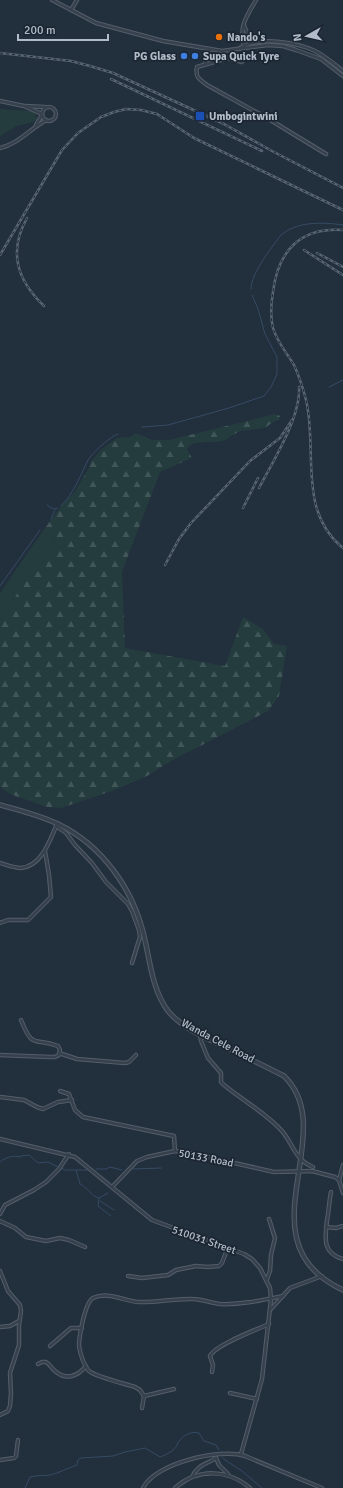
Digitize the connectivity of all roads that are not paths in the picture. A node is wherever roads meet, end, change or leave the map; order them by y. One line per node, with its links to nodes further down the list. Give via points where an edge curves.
1 (52, 0): 4 (street)
2 (77, 0): 4 (street)
3 (256, 0): 5 (street)
4 (71, 10): 8 (street, via 109,27)
5 (244, 22): 6 (street, via 248,36); 7 (street)
6 (258, 42): 7 (street); 11 (street, via 284,42 309,48)
7 (244, 47): 8 (street, via 222,51); 12 (street, via 283,46 309,53)
8 (210, 50): 10 (street)
9 (242, 62): 10 (street, via 228,58)
10 (205, 65): 20 (street, via 197,67 197,77 207,85)
11 (343, 71)
12 (343, 76)
13 (0, 101): 14 (street)
14 (24, 106): 15 (street); 16 (street)
15 (47, 108): 16 (street, via 43,110); 17 (street, via 54,110 56,115 52,120)
16 (42, 115): 17 (street); 18 (street)
17 (45, 120): 18 (street)
18 (36, 126): 19 (street, via 17,141)
19 (0, 148)
20 (326, 154)
21 (0, 805): 22 (street, Wanda Cele Road)
22 (57, 825): 23 (street); 26 (street, via 132,911 140,937); 28 (street, Wanda Cele Road, via 94,849 121,881 140,922 163,1003 177,1020)
23 (45, 851): 24 (street, via 35,863 27,867); 25 (street, via 50,897 28,920)
24 (0, 863)
25 (0, 923)
26 (132, 963)
27 (21, 1020): 29 (street, via 31,1039 58,1046)
28 (200, 1035): 32 (street, Wanda Cele Road); 41 (street, via 207,1055 220,1073 221,1082 278,1128 301,1160)
29 (60, 1053): 30 (street, via 50,1057); 31 (street, via 77,1059 125,1063)
30 (0, 1054)
31 (136, 1056)
32 (295, 1083)
33 (60, 1091): 35 (street, via 69,1094)
34 (0, 1098): 35 (street, via 24,1100 43,1109 58,1102)
35 (72, 1100): 37 (street, via 80,1115 88,1118 174,1136)
36 (0, 1139): 38 (street, 510031 Street)
37 (175, 1151): 41 (street, 50133 Road, via 274,1172); 44 (street, 50133 Road, via 137,1161)
38 (69, 1154): 44 (street, 510031 Street); 47 (street, via 49,1180 5,1205)
39 (314, 1162): 41 (street)
40 (343, 1165): 43 (street)
41 (313, 1169): 42 (street); 43 (street)
42 (311, 1179)
43 (339, 1180): 46 (street)
44 (112, 1187): 54 (street, 510031 Street, via 152,1220)
45 (331, 1192): 51 (street)
46 (343, 1193)
47 (0, 1214)
48 (269, 1219): 59 (street, via 275,1238 270,1271)
49 (0, 1221): 53 (street, via 26,1237 46,1241 60,1238)
50 (343, 1226): 51 (street)
51 (326, 1227): 55 (street, via 325,1239 328,1248)
52 (301, 1233): 58 (street, via 306,1253)
53 (85, 1247)
54 (228, 1247): 57 (street, via 219,1266 196,1266 176,1270 168,1275 142,1278); 59 (street, 510031 Street, via 252,1259)
55 (343, 1259)
56 (0, 1271): 64 (street, via 8,1291 21,1308)
57 (128, 1276)
58 (322, 1276): 60 (street); 61 (street, via 293,1286)
59 (266, 1279): 62 (street, 510031 Street)
60 (343, 1290)
61 (283, 1296): 62 (street); 63 (street)
62 (271, 1299): 63 (street, 510031 Street); 67 (street, via 222,1304 193,1299 142,1302 115,1296 96,1297 88,1303)
63 (270, 1310): 65 (street, 510031 Street)
64 (19, 1321): 66 (street, via 10,1326); 77 (street, via 19,1345 10,1373 10,1406 8,1411)
65 (269, 1324): 71 (street, via 212,1352); 75 (street, 510031 Street)
66 (0, 1327)
67 (82, 1328): 68 (street, via 71,1328); 70 (street, via 80,1347)
68 (50, 1346)
69 (38, 1364): 70 (street, via 46,1362 57,1372 71,1377)
70 (86, 1366): 74 (street, via 92,1373 135,1387)
71 (212, 1372)
72 (174, 1389): 74 (street)
73 (230, 1393): 75 (street)
74 (144, 1396): 76 (street)
75 (258, 1399): 79 (street, 510031 Street)
76 (142, 1408)
77 (0, 1415)
78 (18, 1440): 82 (street, via 16,1456)
79 (241, 1454): 80 (street); 88 (street)
80 (216, 1455): 81 (street); 85 (street, via 171,1465 157,1472)
81 (216, 1458): 83 (street); 84 (street, via 199,1467)
82 (0, 1460)
83 (230, 1476): 84 (street, via 211,1473); 87 (street)
84 (192, 1477): 86 (street)
85 (143, 1488)
86 (176, 1488)
87 (250, 1488)
88 (322, 1488)

